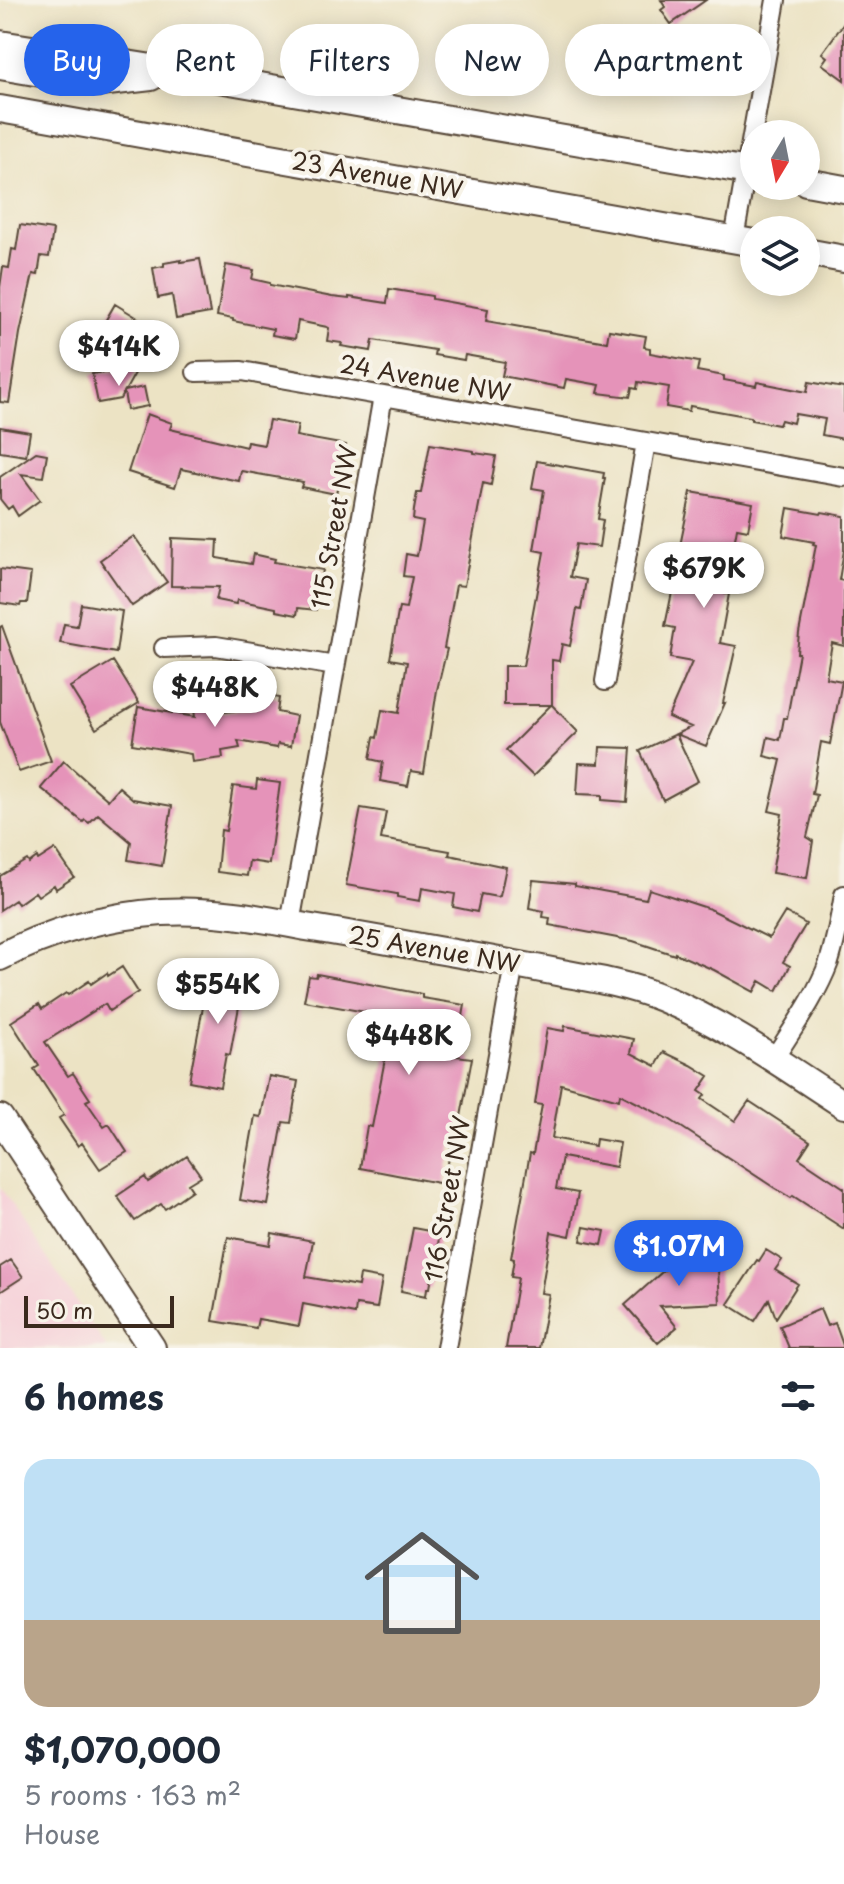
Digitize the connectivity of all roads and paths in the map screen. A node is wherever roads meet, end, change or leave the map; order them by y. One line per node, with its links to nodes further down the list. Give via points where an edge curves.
1 (776, 0): 8 (street)
2 (0, 44): 4 (main road)
3 (0, 66): 5 (main road, via 99,83)
4 (146, 67)
5 (146, 78)
6 (264, 87): 9 (main road)
7 (0, 109): 12 (main road, 23 Avenue NW)
8 (758, 120)
9 (740, 169)
10 (820, 185): 11 (main road)
11 (844, 189)
12 (740, 240)
13 (820, 255): 14 (main road)
14 (844, 259)
15 (196, 372): 16 (street, 24 Avenue NW, via 233,370)
16 (383, 396): 17 (street, 24 Avenue NW); 20 (street, 115 Street NW)
17 (646, 442): 18 (street, 24 Avenue NW); 21 (street)
18 (844, 477)
19 (164, 648): 20 (street, via 216,646)
20 (335, 666): 23 (street, 115 Street NW)
21 (605, 681)
22 (844, 895): 26 (street, via 828,964)
23 (290, 924): 24 (main road, 25 Avenue NW, via 163,912 97,922); 25 (main road, 25 Avenue NW)
24 (0, 957)
25 (514, 964): 26 (main road, 25 Avenue NW, via 660,997); 30 (street, 116 Street NW)
26 (773, 1060): 27 (main road, 25 Avenue NW)
27 (844, 1105)
28 (0, 1118): 29 (main road)
29 (152, 1348)
30 (446, 1348)

